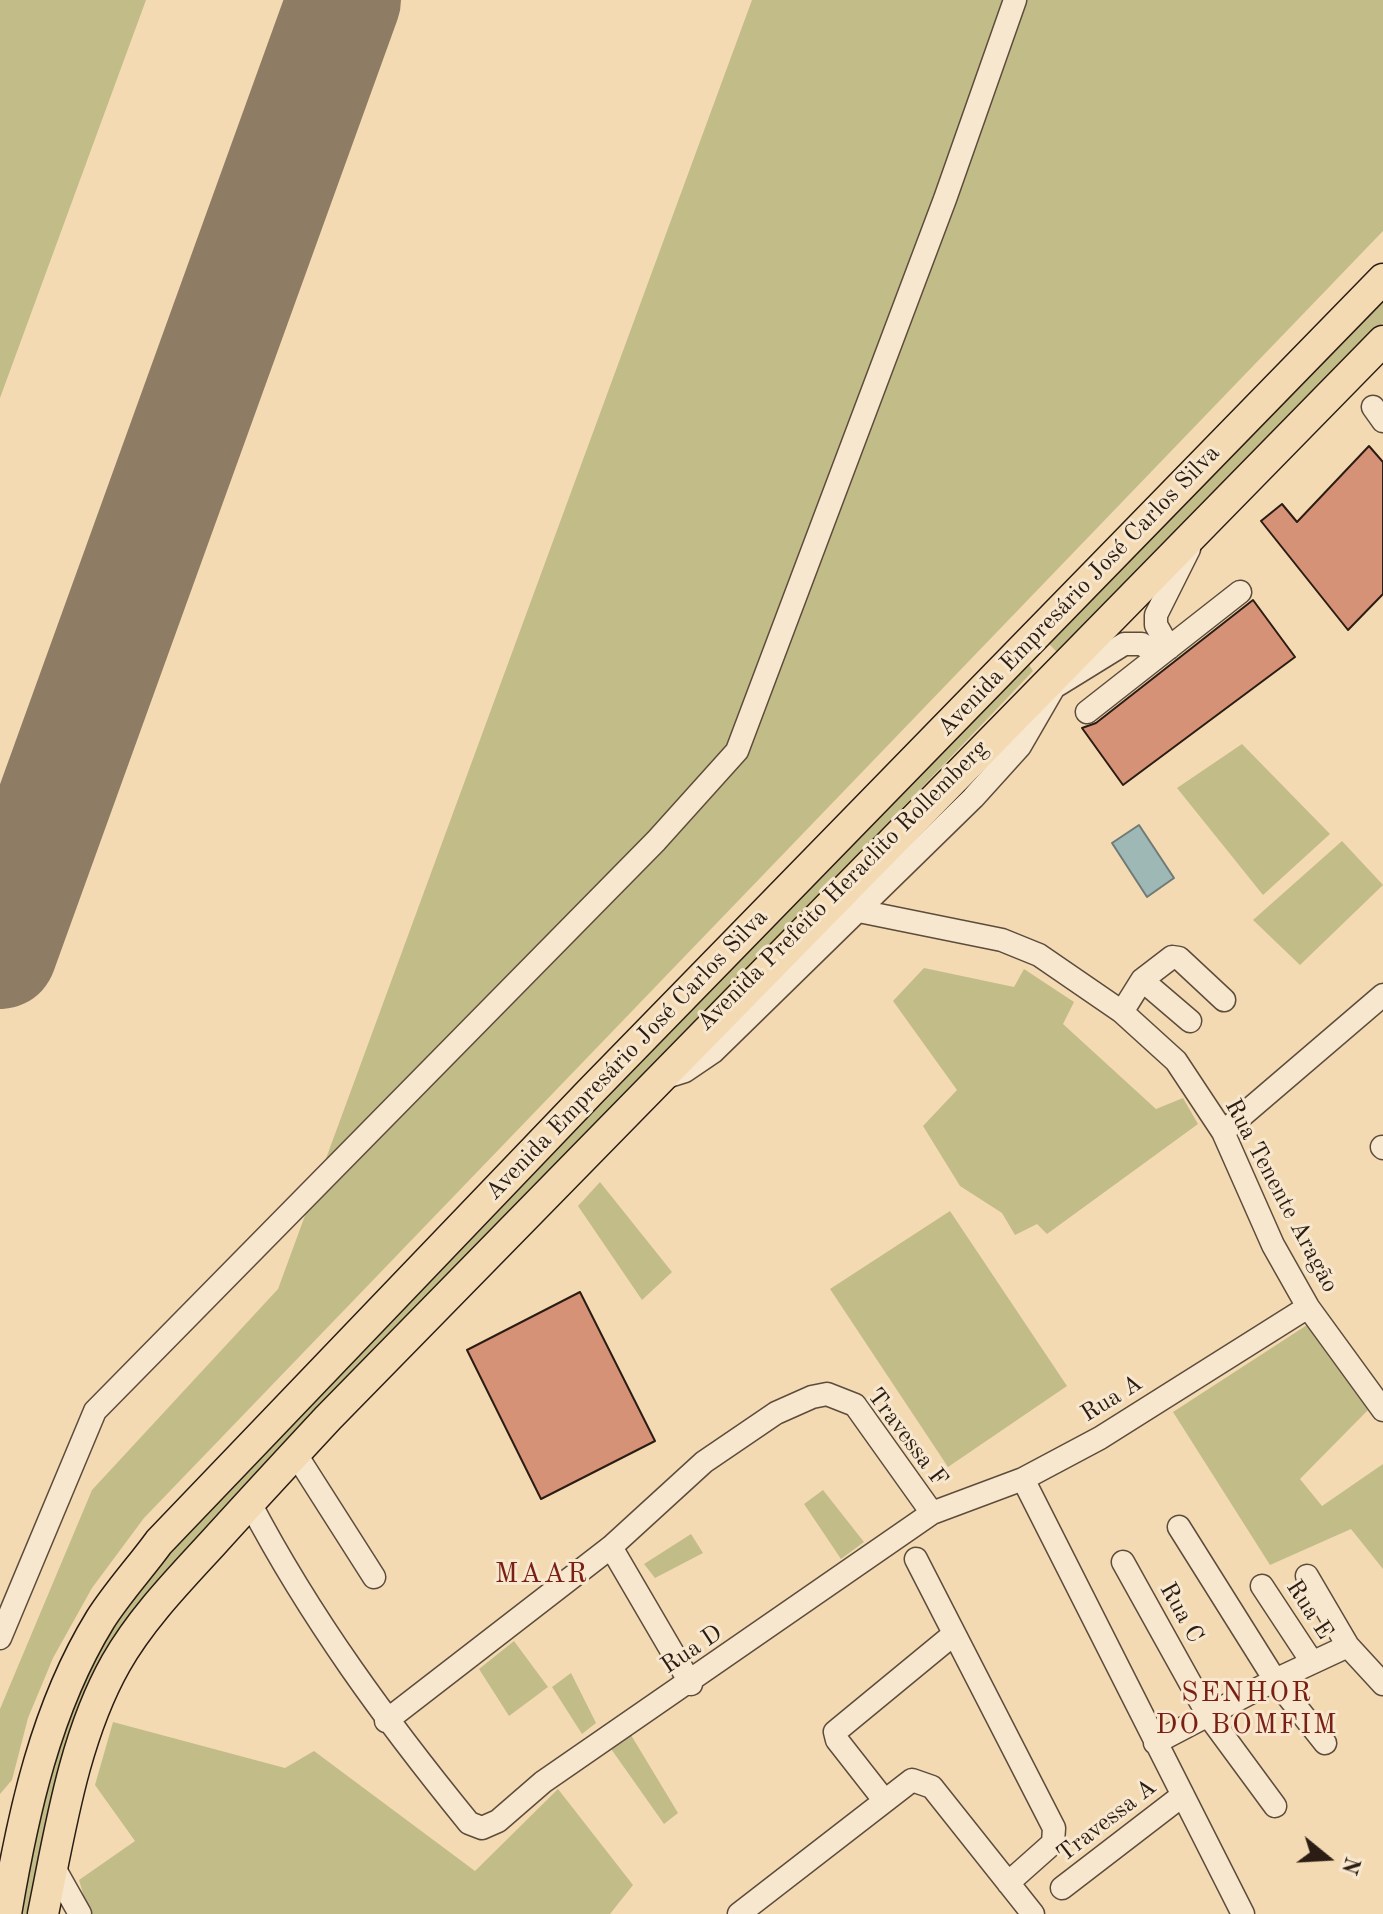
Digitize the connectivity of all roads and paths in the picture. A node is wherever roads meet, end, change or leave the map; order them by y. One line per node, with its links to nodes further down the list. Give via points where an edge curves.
1 (1015, 0): 33 (street, via 737,751 656,841 95,1411)
2 (1383, 279): 6 (main road, Avenida Empresário José Carlos Silva)
3 (1383, 341): 4 (main road, Avenida Empresário José Carlos Silva)
4 (1203, 523): 7 (street, via 1156,615); 8 (main road, Avenida Empresário José Carlos Silva)
5 (1240, 592): 7 (street)
6 (1029, 643): 8 (main road, via 1041,650); 47 (main road, Avenida Empresário José Carlos Silva, via 159,1542 101,1619 66,1685)
7 (1164, 652): 8 (street, via 1124,644); 9 (street)
8 (1057, 676): 10 (main road, Avenida Empresário José Carlos Silva)
9 (1087, 712)
10 (925, 827): 11 (street, Avenida Prefeito Heraclito Rollemberg); 17 (main road, Avenida Empresário José Carlos Silva)
11 (859, 911): 15 (street, Rua Tenente Aragão, via 1002,940 1039,955); 17 (street, Avenida Prefeito Heraclito Rollemberg, via 704,1071)
12 (1142, 980): 14 (street, via 1155,966 1176,957); 15 (street); 16 (street)
13 (1383, 995): 18 (street)
14 (1224, 1000)
15 (1122, 1012): 18 (street, Rua Tenente Aragão, via 1176,1061)
16 (1190, 1021)
17 (661, 1078): 21 (main road, Avenida Empresário José Carlos Silva)
18 (1223, 1132): 19 (street, Rua Tenente Aragão, via 1273,1245)
19 (1308, 1307): 20 (street, Rua Tenente Aragão); 22 (street, Rua A, via 1100,1438)
20 (1383, 1410)
21 (295, 1453): 23 (main road, Avenida Empresário José Carlos Silva); 30 (street)
22 (1023, 1479): 24 (street, Rua A); 41 (street)
23 (250, 1503): 40 (street, via 287,1574); 46 (main road, Avenida Empresário José Carlos Silva, via 139,1628 116,1663 81,1750)
24 (932, 1513): 26 (street, Travessa F, via 855,1405 827,1394 776,1413 704,1462); 37 (street, Rua D)
25 (1179, 1527): 36 (street)
26 (611, 1547): 37 (street); 40 (street)
27 (916, 1559): 32 (street)
28 (1123, 1562): 39 (street, Rua C)
29 (1307, 1576): 34 (street)
30 (374, 1577)
31 (1262, 1586): 35 (street, Rua E)
32 (954, 1634): 44 (street, via 835,1732); 48 (street, via 1054,1828 1053,1843)
33 (0, 1638)
34 (1348, 1646): 35 (street); 38 (street)
35 (1312, 1662): 36 (street)
36 (1275, 1680): 39 (street); 42 (street)
37 (691, 1684): 40 (street, Rua D, via 620,1728 482,1828 469,1823)
38 (1383, 1684)
39 (1208, 1715): 41 (street); 45 (street, Rua C)
40 (386, 1721)
41 (1155, 1743): 43 (street)
42 (1325, 1743)
43 (1183, 1795): 49 (street, Travessa A); 55 (street)
44 (884, 1800): 48 (street, via 912,1780 932,1787); 53 (street)
45 (1275, 1806)
46 (53, 1866): 51 (main road, Avenida Empresário José Carlos Silva); 52 (street)
47 (8, 1869): 50 (main road, Avenida Empresário José Carlos Silva)
48 (1008, 1883): 54 (street)
49 (1062, 1888)
50 (6, 1914)
51 (43, 1914)
52 (80, 1914)
53 (739, 1914)
54 (1033, 1914)
55 (1243, 1914)

